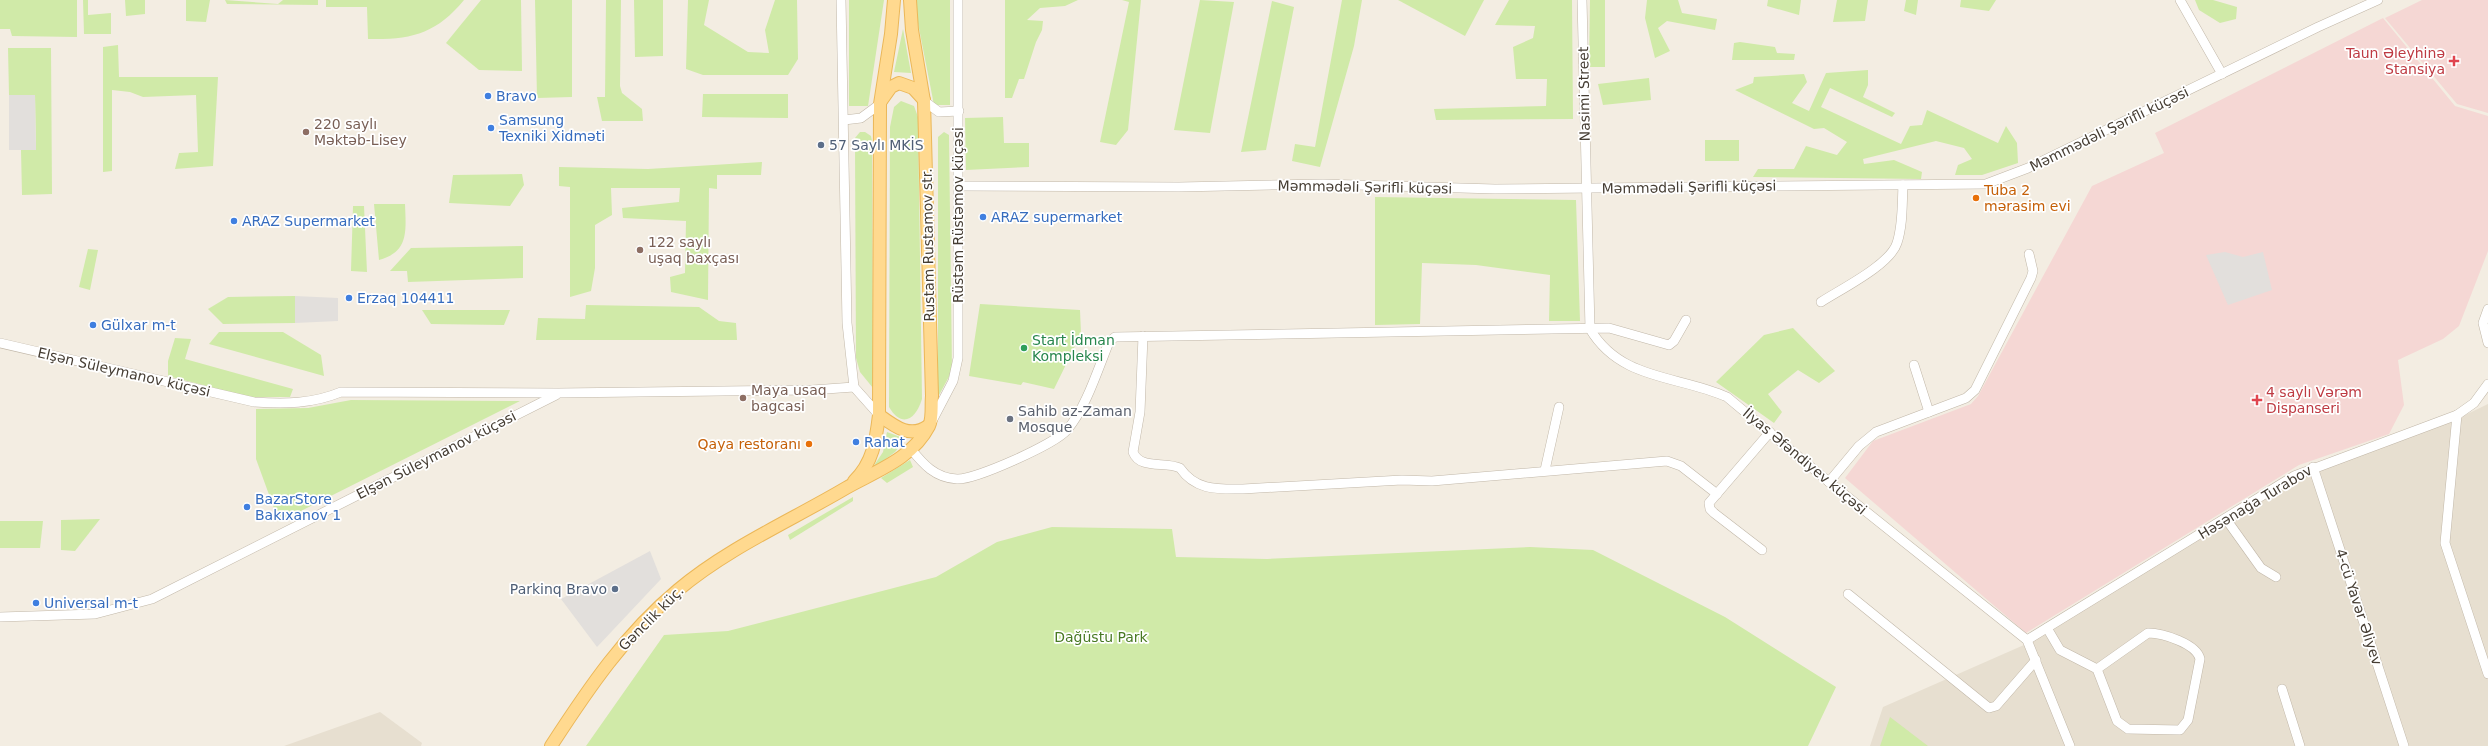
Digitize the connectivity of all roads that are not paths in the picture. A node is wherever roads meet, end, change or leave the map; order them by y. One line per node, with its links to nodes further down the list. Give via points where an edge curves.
1 (841, 0): 12 (street)
2 (894, 0): 10 (main road)
3 (910, 0): 9 (main road, Rustam Rustamov str., via 912,30)
4 (958, 0): 11 (street, Rüstəm Rüstəmov küçəsi)
5 (1582, 0): 15 (street, Nasimi Street, via 1584,126)
6 (2180, 0): 8 (street)
7 (2378, 0): 8 (street, Məmmədəli Şərifli küçəsi)
8 (2222, 74): 13 (street, Məmmədəli Şərifli küçəsi, via 2005,179 1968,186)
9 (924, 101): 10 (main road, via 913,88 899,83 890,87); 11 (street, via 939,112); 32 (main road, Rustam Rustamov str., via 932,396)
10 (880, 104): 12 (street, via 860,118); 30 (main road)
11 (959, 111): 14 (street, Rüstəm Rüstəmov küçəsi)
12 (844, 120): 26 (street, via 847,323)
13 (1903, 185): 15 (street, Məmmədəli Şərifli küçəsi); 17 (street, via 1900,232 1897,244 1888,259)
14 (960, 186): 15 (street, Məmmədəli Şərifli küçəsi, via 1179,187 1323,184 1495,189); 32 (street, Rüstəm Rüstəmov küçəsi, via 957,363 946,396)
15 (1588, 188): 20 (street)
16 (2029, 254): 29 (street, via 2034,271 1975,390 1966,398)
17 (1821, 302)
18 (2488, 309): 23 (street, via 2483,323)
19 (1686, 320): 20 (street, via 1674,342 1669,345 1609,328)
20 (1590, 329): 21 (street); 33 (street, İlyas Əfəndiyev küçəsi, via 1600,345 1628,366 1720,394)
21 (1143, 336): 34 (street, via 1115,337 1110,342 1076,417 1066,431 1050,443 974,477 958,480 936,474); 36 (street, via 1140,412 1133,452 1136,459 1142,463 1180,468 1195,484 1217,489 1244,489 1402,480 1432,481)
22 (0, 343): 27 (street, Elşən Süleymanov küçəsi, via 254,402 308,403 341,392)
23 (2488, 343)
24 (1914, 365): 29 (street)
25 (2488, 384): 31 (street, Həsənağa Turabov, via 2474,404)
26 (854, 387): 27 (street, Elşən Süleymanov küçəsi, via 812,390); 30 (street)
27 (558, 393): 44 (street, Elşən Süleymanov küçəsi, via 152,599 95,614)
28 (1559, 407): 36 (street)
29 (1929, 412): 37 (street, via 1876,432 1859,446)
30 (879, 415): 32 (main road, via 906,431 921,431); 38 (main road, via 872,454 862,472)
31 (2457, 415): 35 (street, Həsənağa Turabov); 49 (street, via 2445,543)
32 (930, 425): 34 (main road)
33 (1770, 432): 37 (street, İlyas Əfəndiyev küçəsi); 39 (street)
34 (906, 453): 38 (main road)
35 (2313, 467): 40 (street, Həsənağa Turabov, via 2294,476); 54 (street, 4-cü Yavər Əliyev)
36 (1545, 470): 39 (street, via 1667,461 1681,466)
37 (1830, 482): 46 (street, İlyas Əfəndiyev küçəsi)
38 (845, 488): 51 (main road, Gənclik küç., via 727,557 672,594 633,632 612,657)
39 (1717, 494): 41 (street, via 1709,504 1710,509)
40 (2226, 519): 42 (street, via 2261,568); 45 (street, Həsənağa Turabov)
41 (1762, 550)
42 (2276, 577)
43 (1848, 594): 47 (street, via 1989,708 1996,706)
44 (0, 617)
45 (2047, 628): 46 (street, Həsənağa Turabov); 48 (street, via 2060,650)
46 (2027, 640): 47 (street, İlyas Əfəndiyev küçəsi)
47 (2036, 660): 52 (street, İlyas Əfəndiyev küçəsi)
48 (2097, 668): 48 (street, via 2121,726 2128,729 2180,730 2188,720 2200,658 2199,652 2193,647 2148,632)
49 (2488, 674)
50 (2282, 689): 53 (street)
51 (551, 746)
52 (2070, 746)
53 (2300, 746)
54 (2404, 746)

